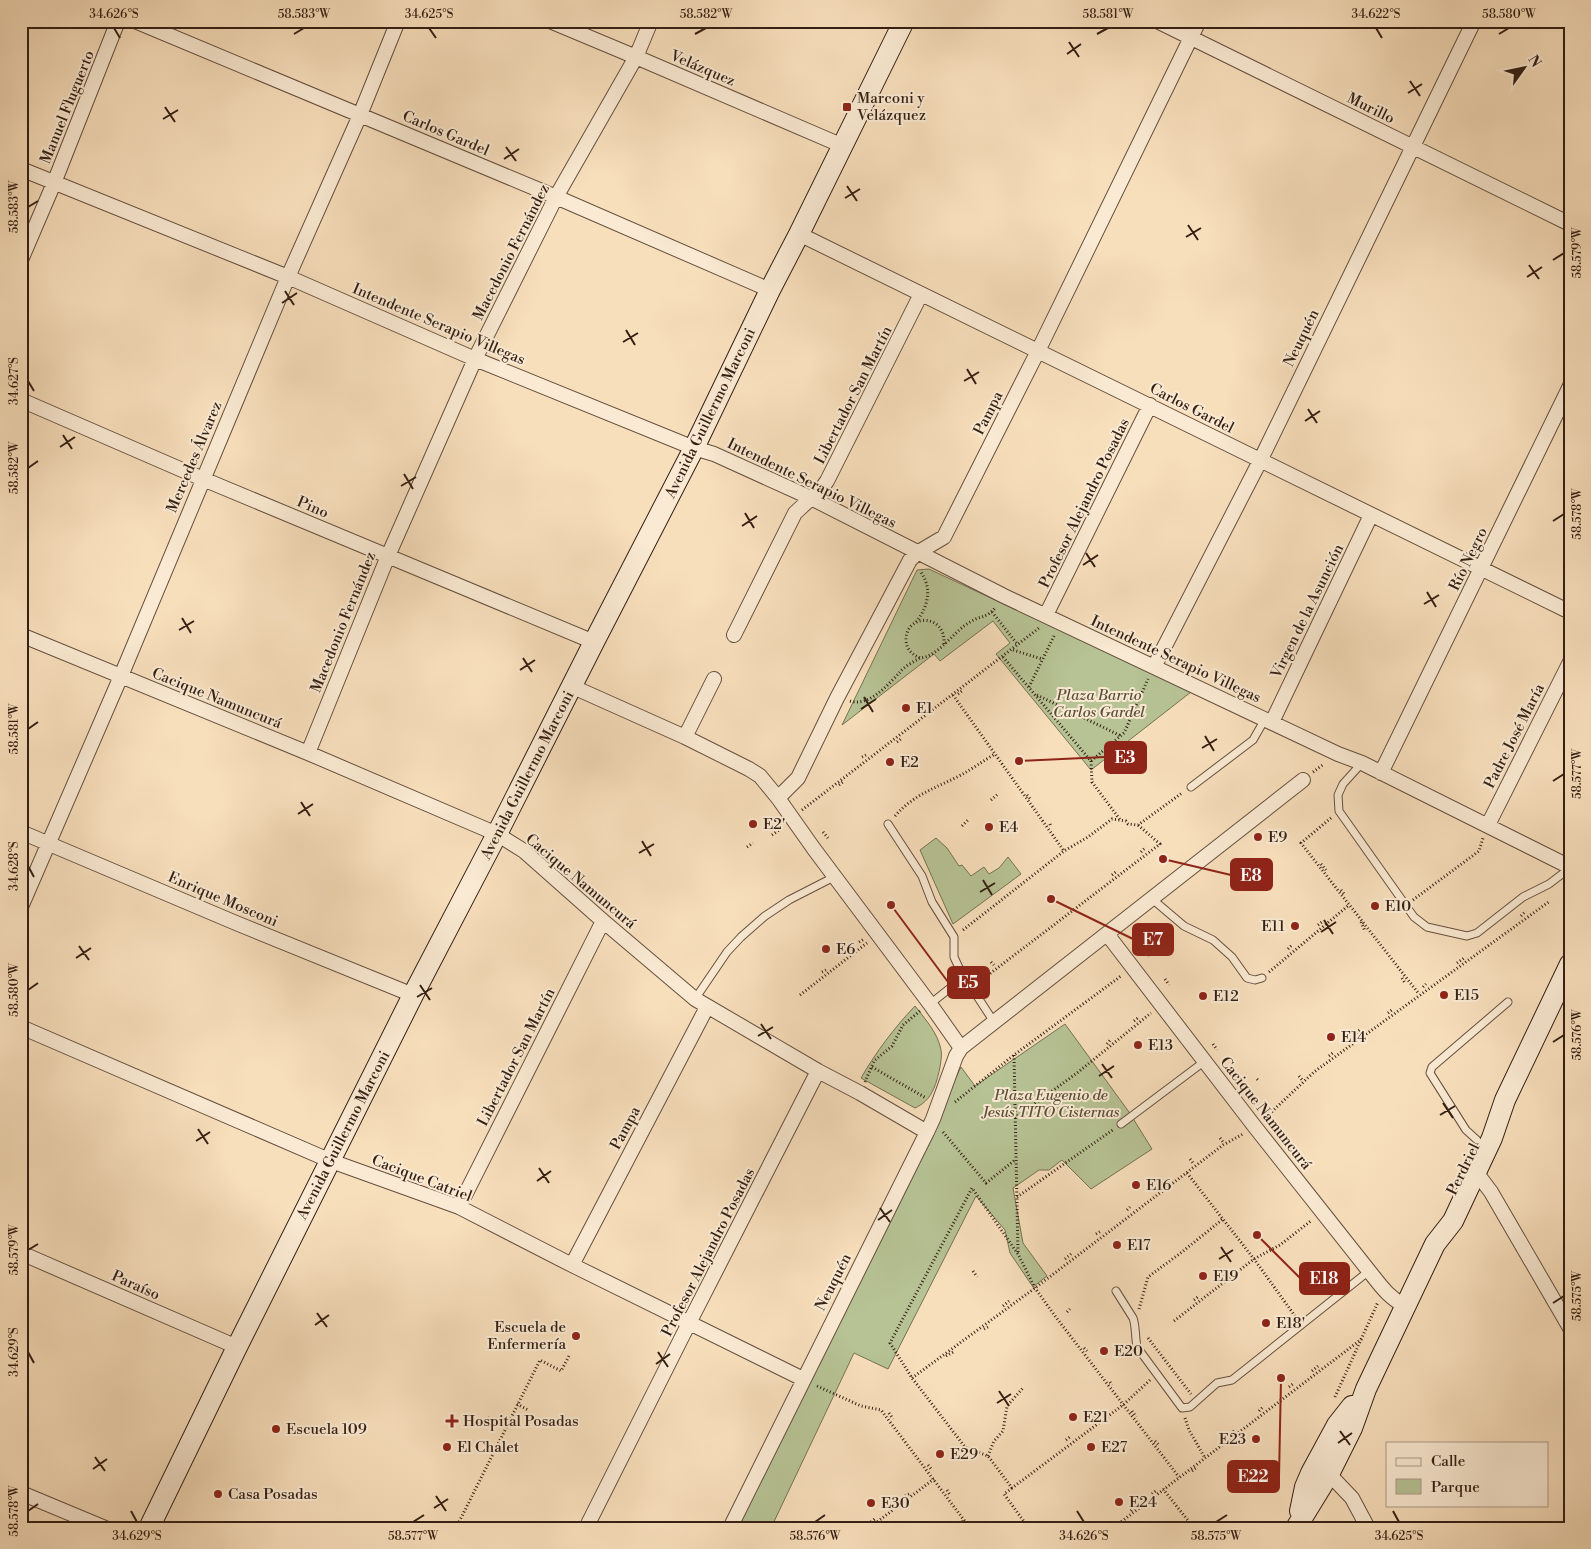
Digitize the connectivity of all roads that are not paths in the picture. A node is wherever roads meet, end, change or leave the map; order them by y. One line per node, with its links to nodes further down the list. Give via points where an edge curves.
1 (118, 21): 16 (street, Manuel Fluguerto)
2 (135, 21): 12 (street, Carlos Gardel)
3 (398, 21): 12 (street, Mercedes Álvarez)
4 (550, 21): 11 (street, Velázquez)
5 (651, 21): 11 (street, Macedonio Fernández)
6 (904, 21): 13 (main road, Avenida Guillermo Marconi)
7 (1157, 21): 10 (street, Murillo)
8 (1200, 21): 10 (street, Pampa)
9 (1474, 21): 14 (street, Neuquén)
10 (1192, 38): 14 (street, Murillo); 24 (street, Pampa)
11 (636, 57): 13 (street, Velázquez); 17 (street, Macedonio Fernández)
12 (360, 115): 17 (street, Carlos Gardel); 21 (street, Mercedes Álvarez)
13 (843, 146): 19 (main road, Avenida Guillermo Marconi)
14 (1413, 147): 18 (street, Murillo); 30 (street, Neuquén)
15 (21, 169): 16 (street, Intendente Serapio Villegas)
16 (54, 183): 20 (street, Manuel Fluguerto); 21 (street, Intendente Serapio Villegas)
17 (556, 197): 22 (street, Carlos Gardel); 25 (street, Macedonio Fernández)
18 (1570, 224)
19 (799, 234): 22 (main road, Avenida Guillermo Marconi); 23 (street, Carlos Gardel)
20 (21, 260)
21 (288, 277): 25 (street, Intendente Serapio Villegas); 31 (street, Mercedes Álvarez)
22 (770, 290): 29 (main road, Avenida Guillermo Marconi)
23 (922, 294): 24 (street, Carlos Gardel); 32 (street, Libertador San Martín, via 827,481)
24 (1038, 351): 28 (street, Carlos Gardel); 35 (street, Pampa, via 944,537)
25 (475, 359): 29 (street, Intendente Serapio Villegas); 34 (street, Macedonio Fernández)
26 (1570, 386): 36 (street, Río Negro)
27 (21, 400): 31 (street, Pino)
28 (1150, 405): 30 (street, Carlos Gardel); 38 (street, Profesor Alejandro Posadas)
29 (694, 448): 32 (street, Intendente Serapio Villegas); 41 (main road, Avenida Guillermo Marconi)
30 (1260, 461): 33 (street, Carlos Gardel); 43 (street, Neuquén)
31 (203, 479): 34 (street, Pino); 44 (street, Mercedes Álvarez)
32 (811, 498): 35 (street, Intendente Serapio Villegas); 40 (street, Libertador San Martín, via 794,513)
33 (1372, 515): 36 (street, Carlos Gardel); 47 (street, Virgen de la Asunción)
34 (388, 556): 41 (street, Pino); 49 (street, Macedonio Fernández)
35 (913, 557): 38 (street, Intendente Serapio Villegas); 54 (street, via 798,778)
36 (1481, 569): 37 (street, Carlos Gardel); 51 (street, Río Negro)
37 (1570, 612)
38 (1053, 619): 43 (street, Intendente Serapio Villegas)
39 (21, 635): 44 (street, Cacique Namuncurá)
40 (734, 635)
41 (594, 642): 46 (main road, Avenida Guillermo Marconi)
42 (1570, 662): 56 (street, Padre José María)
43 (1154, 667): 47 (street, Intendente Serapio Villegas)
44 (121, 676): 49 (street, Cacique Namuncurá); 59 (street, Mercedes Álvarez)
45 (714, 679): 48 (street)
46 (571, 686): 48 (street); 58 (main road, Avenida Guillermo Marconi)
47 (1268, 720): 50 (street, Intendente Serapio Villegas); 53 (lane, via 1253,740)
48 (685, 737): 54 (street, via 760,776)
49 (308, 753): 58 (street, Cacique Namuncurá)
50 (1362, 764): 51 (street, Intendente Serapio Villegas); 60 (lane, via 1343,784 1338,795 1339,811 1414,917 1427,927 1467,936 1477,933 1523,897 1549,884)
51 (1381, 773): 56 (street, Intendente Serapio Villegas)
52 (1303, 780): 62 (street)
53 (1191, 787)
54 (778, 798): 61 (street)
55 (888, 824): 67 (lane, via 922,876 932,902 954,937 954,957)
56 (1488, 825): 60 (street, Intendente Serapio Villegas)
57 (21, 832): 59 (street, Enrique Mosconi)
58 (497, 834): 64 (street, Cacique Namuncurá, via 524,851); 69 (main road, Avenida Guillermo Marconi)
59 (48, 844): 63 (street, Mercedes Álvarez); 69 (street, Enrique Mosconi)
60 (1570, 868)
61 (834, 877): 70 (lane, via 789,900 741,937); 72 (street)
62 (1151, 898): 65 (street); 68 (lane, via 1184,926 1213,940 1232,957 1247,978)
63 (21, 907)
64 (603, 921): 70 (street, Cacique Namuncurá); 85 (street, Libertador San Martín)
65 (1107, 934): 74 (street); 77 (street, Cacique Namuncurá)
66 (1570, 964): 79 (main road)
67 (964, 977): 72 (lane); 74 (lane)
68 (1262, 978)
69 (413, 995): 83 (main road, Avenida Guillermo Marconi)
70 (695, 999): 73 (street, Cacique Namuncurá)
71 (1508, 1002): 82 (lane, via 1432,1067 1430,1073 1466,1130)
72 (930, 1004): 76 (street)
73 (707, 1007): 78 (street, Cacique Namuncurá); 88 (street, Pampa)
74 (994, 1022): 76 (street)
75 (21, 1026): 83 (street, Cacique Catriel)
76 (961, 1048): 81 (street, Neuquén)
77 (1205, 1062): 80 (lane); 89 (street, Cacique Namuncurá)
78 (818, 1071): 81 (street, Cacique Namuncurá); 92 (street, Profesor Alejandro Posadas)
79 (1506, 1100): 82 (main road, Perdriel); 84 (main road)
80 (1120, 1124)
81 (927, 1132): 95 (street, Neuquén)
82 (1477, 1140): 86 (main road, Perdriel, via 1443,1211)
83 (331, 1161): 85 (street, Cacique Catriel); 94 (main road, Avenida Guillermo Marconi)
84 (1476, 1172): 86 (main road, via 1453,1221); 93 (street, via 1491,1192)
85 (459, 1207): 88 (street, Cacique Catriel)
86 (1435, 1244): 91 (main road)
87 (21, 1252): 94 (street, Paraíso)
88 (572, 1265): 92 (street, Cacique Catriel)
89 (1370, 1270): 90 (lane, via 1232,1380 1217,1383 1190,1407 1182,1408 1137,1346 1135,1322); 91 (street, Cacique Namuncurá, via 1393,1300)
90 (1116, 1291)
91 (1405, 1306): 96 (main road)
92 (689, 1323): 95 (street, Cacique Catriel); 101 (street, Profesor Alejandro Posadas)
93 (1570, 1328)
94 (237, 1347): 100 (main road, Avenida Guillermo Marconi)
95 (802, 1379): 102 (street, Neuquén)
96 (1366, 1389): 97 (main road, via 1352,1428); 103 (main road, via 1337,1426 1311,1474)
97 (1328, 1474): 103 (main road); 104 (street, via 1352,1498)
98 (21, 1493): 99 (street)
99 (105, 1528)
100 (149, 1528)
101 (586, 1528)
102 (730, 1528)
103 (1296, 1528)
104 (1368, 1528)

